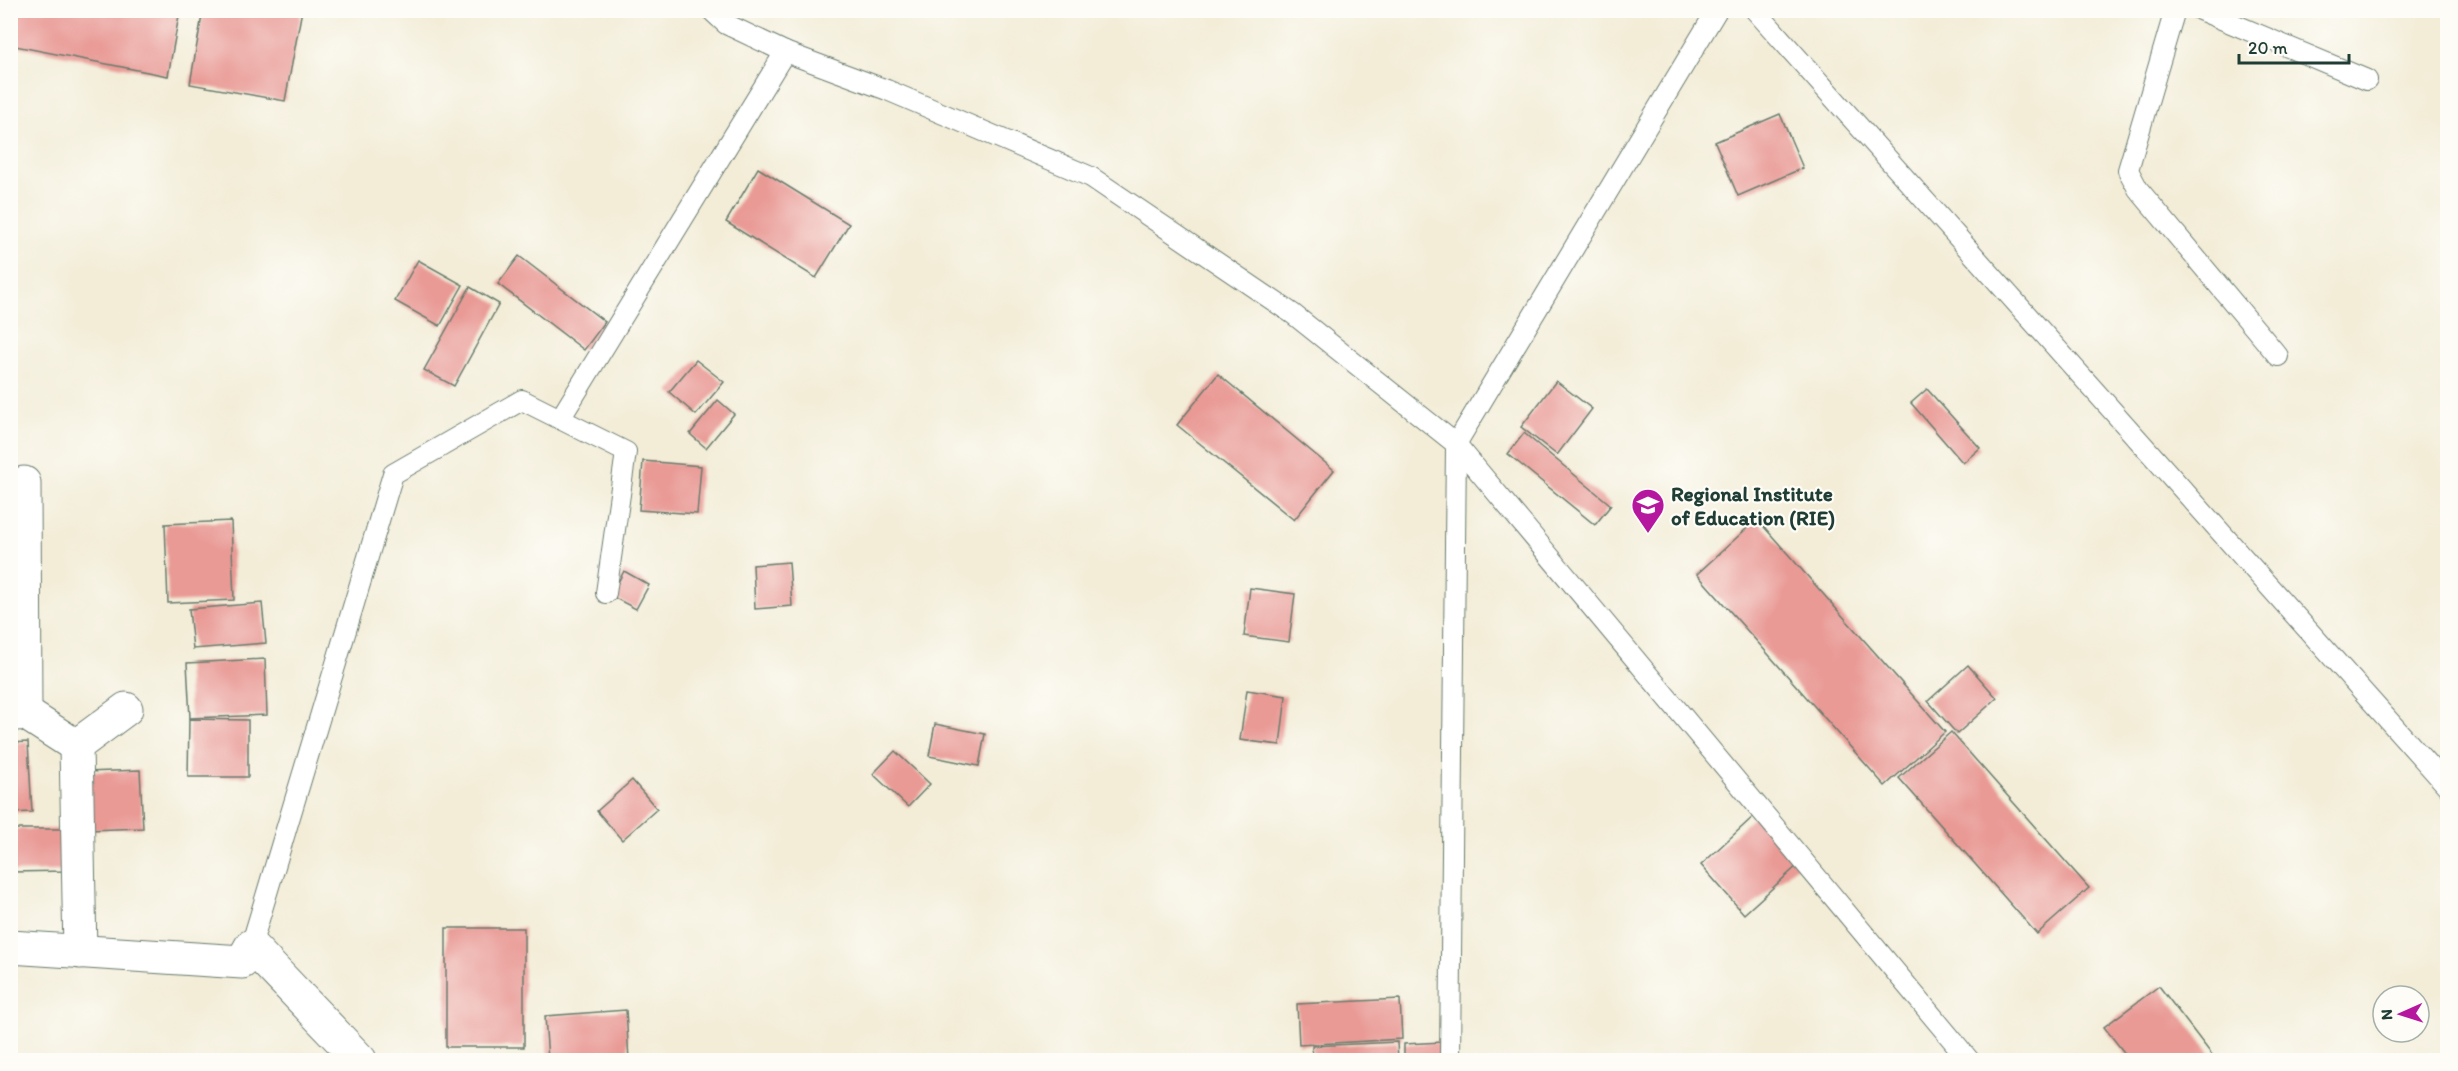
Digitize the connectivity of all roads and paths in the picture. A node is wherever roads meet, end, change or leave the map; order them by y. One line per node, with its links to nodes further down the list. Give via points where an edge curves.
1 (711, 10): 6 (lane, via 726,24)
2 (1717, 10): 10 (lane)
3 (1755, 10): 16 (lane)
4 (2175, 10): 8 (lane, via 2128,170 2138,189)
5 (2200, 10): 7 (lane)
6 (784, 52): 9 (lane); 10 (lane, via 887,90 1091,177 1293,314)
7 (2367, 80)
8 (2278, 356)
9 (560, 419): 12 (lane, via 627,452); 17 (lane, via 522,400 393,474)
10 (1456, 444): 21 (lane); 22 (lane)
11 (24, 483): 14 (street)
12 (606, 593)
13 (126, 709): 15 (street)
14 (18, 714): 15 (street)
15 (76, 746): 19 (street)
16 (2448, 787)
17 (251, 946): 19 (street, via 242,962); 20 (street)
18 (10, 947): 19 (street)
19 (80, 951)
20 (360, 1060)
21 (1450, 1060)
22 (1969, 1060)

